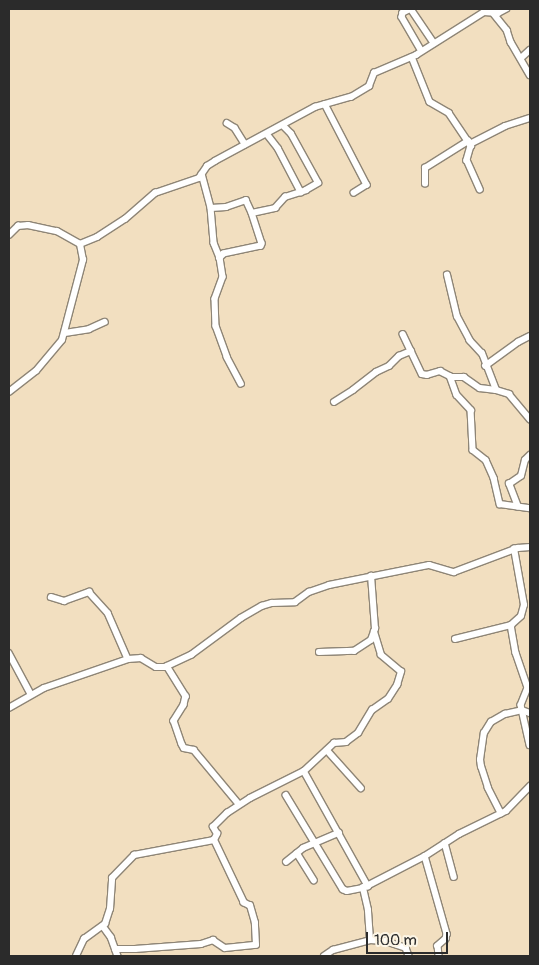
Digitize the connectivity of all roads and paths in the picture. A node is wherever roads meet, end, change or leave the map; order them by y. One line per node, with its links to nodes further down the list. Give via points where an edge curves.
1 (411, 9): 4 (street); 6 (street, via 402,17)
2 (506, 9): 3 (street)
3 (494, 14): 4 (street, via 484,12); 8 (street, via 507,30)
4 (434, 43): 6 (street)
5 (530, 50): 8 (street)
6 (422, 51): 7 (street)
7 (412, 57): 10 (street, via 374,72 369,86 351,97); 15 (street, via 430,102 449,113)
8 (521, 58): 9 (street)
9 (530, 75)
10 (324, 104): 13 (street); 21 (street, via 367,185)
11 (530, 118): 15 (street)
12 (227, 123): 16 (street, via 235,128)
13 (283, 126): 14 (street); 20 (street, via 291,134 318,182)
14 (267, 134): 16 (street); 20 (street)
15 (469, 143): 18 (street, via 425,168); 19 (street, via 471,148 467,160)
16 (246, 144): 17 (street, via 211,163)
17 (202, 174): 22 (street); 25 (street, via 199,178 155,193 124,219)
18 (425, 184)
19 (480, 188)
20 (302, 192): 23 (street, via 285,197 275,208)
21 (354, 193)
22 (211, 208): 23 (street, via 226,207 244,199); 26 (street, via 214,243)
23 (252, 213): 26 (street, via 262,245 224,254)
24 (9, 235): 25 (street, via 18,226 28,225 57,231)
25 (80, 244): 29 (street, via 83,260)
26 (220, 258): 35 (street, via 224,277 214,305 216,326 226,357)
27 (447, 275): 33 (street, via 457,317 470,341 482,354)
28 (105, 322): 29 (street, via 86,330)
29 (64, 333): 37 (street, via 36,372)
30 (403, 334): 32 (street)
31 (530, 336): 33 (street)
32 (411, 351): 34 (street, via 422,374 440,371); 38 (street)
33 (485, 366): 36 (street)
34 (450, 376): 36 (street, via 464,377 480,388); 41 (street, via 457,395 471,410 473,450 486,460 500,504)
35 (241, 383)
36 (496, 390): 39 (street, via 510,394)
37 (9, 392)
38 (334, 402)
39 (530, 419)
40 (530, 455): 41 (street, via 525,460 523,473 509,484)
41 (518, 507): 42 (street)
42 (530, 508)
43 (530, 547): 44 (street)
44 (514, 549): 45 (street, via 454,572 429,565); 47 (street, via 524,608)
45 (371, 576): 48 (street); 53 (street, via 318,588 295,602 262,606 240,618 191,655)
46 (51, 597): 52 (street, via 64,601 90,592 108,613)
47 (511, 625): 49 (street); 56 (street, via 528,688)
48 (374, 632): 50 (street, via 368,644 358,650); 59 (street, via 381,655 401,672 400,678 388,700 372,710 358,733 346,742 334,743)
49 (455, 639)
50 (319, 652)
51 (9, 653): 54 (street)
52 (128, 659): 53 (street, via 141,658 156,667); 54 (street)
53 (167, 666): 64 (street, via 186,696 174,721 184,748 194,750)
54 (31, 694): 55 (street)
55 (9, 708)
56 (522, 710): 57 (street); 58 (street); 65 (street, via 501,716 484,733 481,767)
57 (530, 713)
58 (530, 745)
59 (327, 750): 60 (street); 62 (street)
60 (304, 771): 64 (street); 66 (street)
61 (530, 786): 65 (street)
62 (361, 788)
63 (286, 795): 68 (street)
64 (239, 804): 67 (street, via 214,825 217,837)
65 (501, 814): 69 (street)
66 (339, 833): 68 (street); 75 (street)
67 (214, 840): 76 (street, via 134,855 112,878 110,909); 79 (street, via 244,903 250,906 256,923 256,945 225,948 213,940 201,944)
68 (317, 843): 70 (street); 75 (street, via 343,890)
69 (445, 843): 71 (street); 73 (street)
70 (297, 853): 72 (street); 74 (street)
71 (425, 856): 75 (street); 85 (street, via 447,934 438,946)
72 (286, 862)
73 (454, 877)
74 (314, 880)
75 (365, 887): 77 (street)
76 (103, 926): 78 (street); 80 (street, via 84,939)
77 (370, 940): 83 (street, via 333,950); 84 (street, via 406,948)
78 (115, 949): 79 (street); 81 (street)
79 (135, 949): 82 (street)
80 (76, 956)
81 (118, 956)
82 (138, 956)
83 (324, 956)
84 (409, 956)
85 (439, 956)

